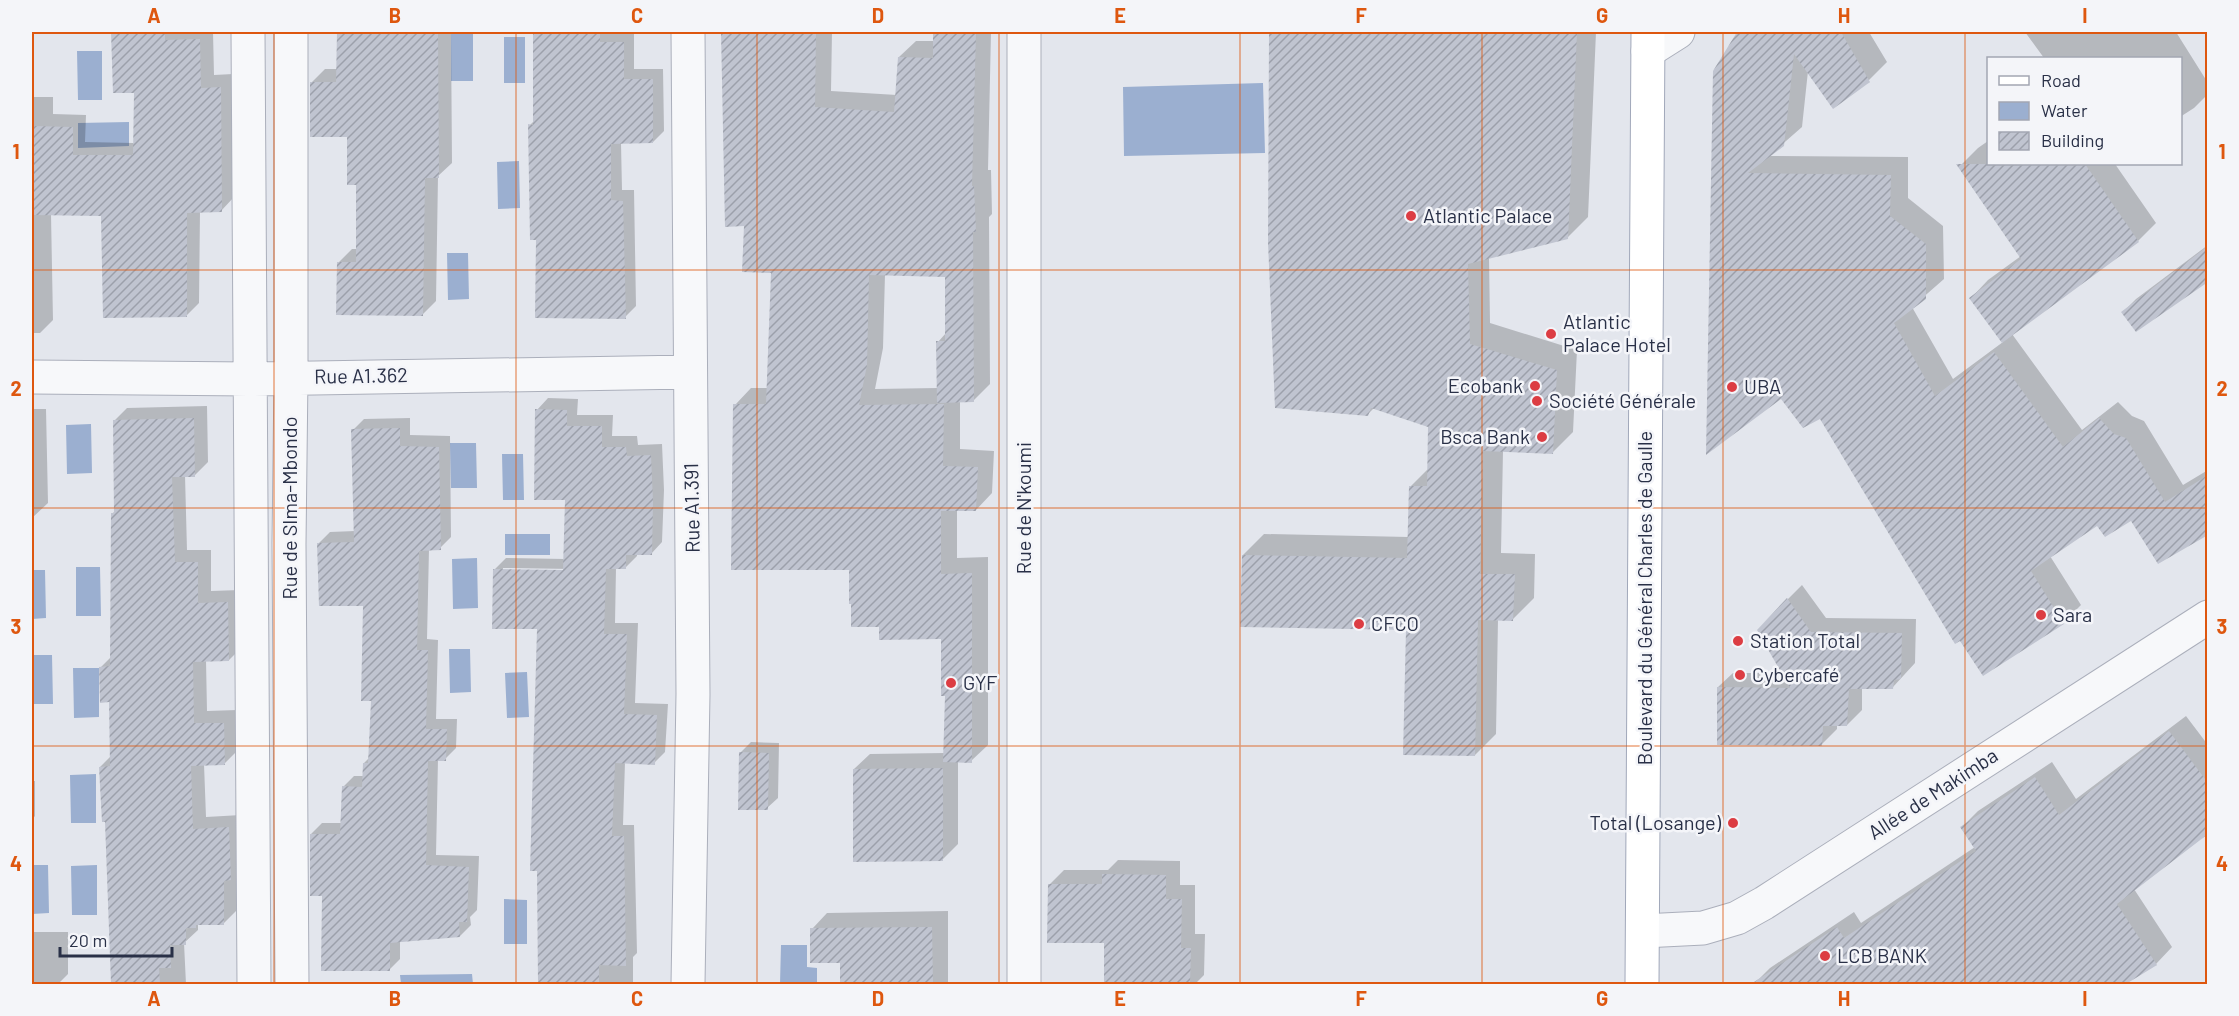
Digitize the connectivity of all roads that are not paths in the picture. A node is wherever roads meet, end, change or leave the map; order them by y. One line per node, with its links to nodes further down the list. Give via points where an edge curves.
1 (248, 32): 10 (street, Rue de SIma-Mbondo)
2 (291, 32): 9 (street, Rue de SIma-Mbondo)
3 (688, 32): 7 (street, Rue A1.391)
4 (1024, 32): 16 (street, Rue de N'koumi)
5 (1678, 32): 6 (street)
6 (1648, 41): 12 (main road, Boulevard du Général Charles de Gaulle)
7 (690, 372): 9 (street, Rue A1.362); 15 (street, Rue A1.391, via 693,694)
8 (32, 376): 10 (street, Rue A1.362)
9 (291, 376): 10 (street, Rue A1.362); 14 (street, Rue de SIma-Mbondo)
10 (249, 379): 13 (street, Rue de SIma-Mbondo)
11 (2208, 617): 12 (street, Allée de Makimba, via 1764,903 1737,918 1703,928)
12 (1643, 931): 17 (main road, Boulevard du Général Charles de Gaulle)
13 (254, 984)
14 (292, 984)
15 (688, 984)
16 (1024, 984)
17 (1642, 984)

